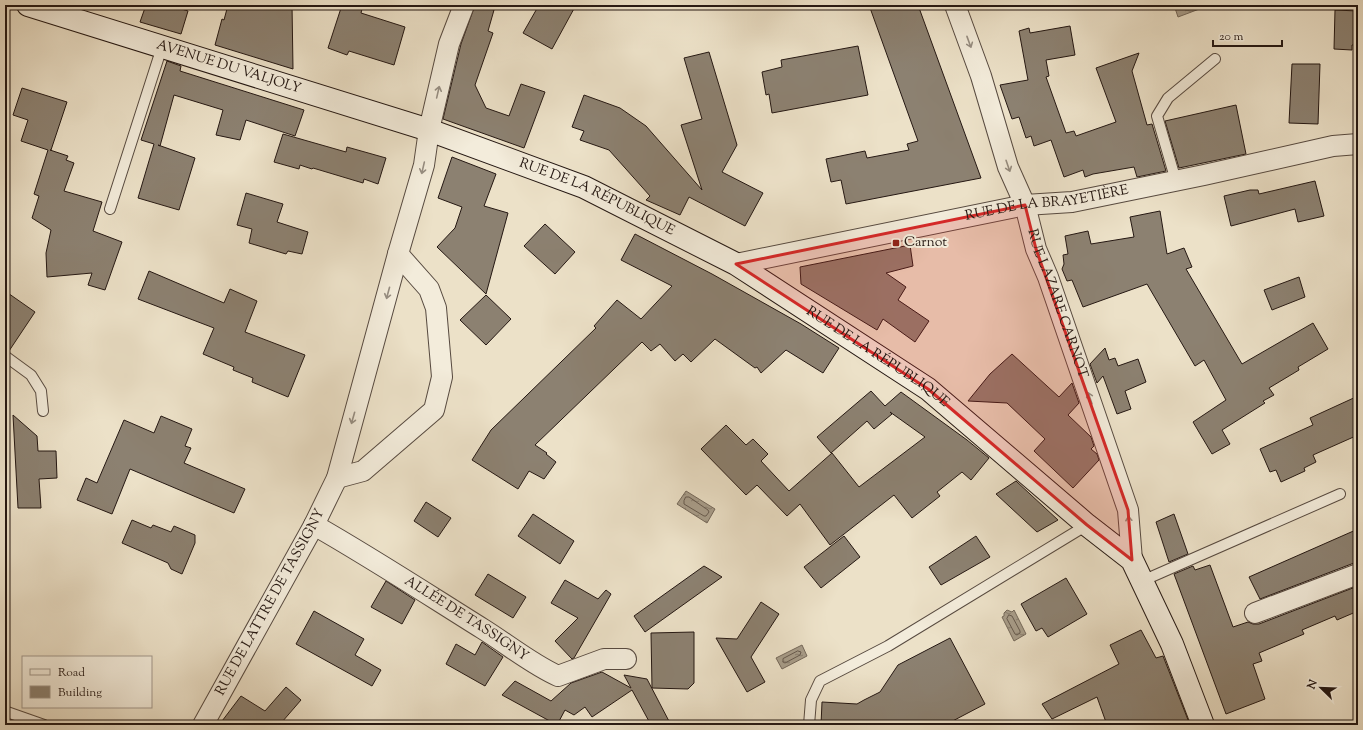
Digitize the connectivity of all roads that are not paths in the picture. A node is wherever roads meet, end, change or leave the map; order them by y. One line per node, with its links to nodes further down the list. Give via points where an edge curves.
1 (28, 5): 4 (main road, AVENUE DU VALJOLY)
2 (464, 5): 6 (street, RUE DE LATTRE DE TASSIGNY, one-way to 2, via 449,44)
3 (955, 5): 9 (street, RUE LAZARE CARNOT, one-way to 9, via 981,76 1008,167)
4 (162, 47): 6 (main road, AVENUE DU VALJOLY); 10 (lane)
5 (1215, 59): 8 (lane, via 1168,98 1157,116)
6 (429, 130): 11 (street, RUE DE LATTRE DE TASSIGNY, one-way to 11, via 424,165); 12 (main road, RUE DE LA RÉPUBLIQUE, via 584,187)
7 (1358, 144): 8 (street, RUE DE LA BRAYETIÈRE, via 1333,146)
8 (1176, 181): 9 (street, RUE DE LA BRAYETIÈRE, via 1072,202)
9 (1025, 205): 12 (street, RUE DE LA BRAYETIÈRE); 19 (street, RUE LAZARE CARNOT, one-way to 9, via 1128,510 1036,249)
10 (110, 210)
11 (398, 254): 15 (street, RUE DE LATTRE DE TASSIGNY, one-way to 15); 15 (street, via 429,289 436,308 442,377 434,410 363,471)
12 (736, 264): 18 (main road, RUE DE LA RÉPUBLIQUE, via 928,389)
13 (5, 356): 14 (lane, via 31,375 41,391)
14 (43, 411)
15 (337, 478): 17 (street, RUE DE LATTRE DE TASSIGNY)
16 (1340, 494): 21 (lane)
17 (314, 525): 23 (street, ALLÉE DE TASSIGNY, via 361,552 546,671 558,676 604,659); 26 (street, RUE DE LATTRE DE TASSIGNY)
18 (1087, 525): 19 (main road, RUE DE LA RÉPUBLIQUE); 27 (lane, via 888,646 820,681 811,700)
19 (1132, 560): 21 (main road, RUE DE LA RÉPUBLIQUE)
20 (1358, 574): 22 (street)
21 (1142, 580): 28 (main road, RUE DE LA RÉPUBLIQUE, via 1172,644)
22 (1255, 613)
23 (626, 659)
24 (7, 712): 25 (lane)
25 (44, 725)
26 (203, 725)
27 (809, 725)
28 (1203, 725)

